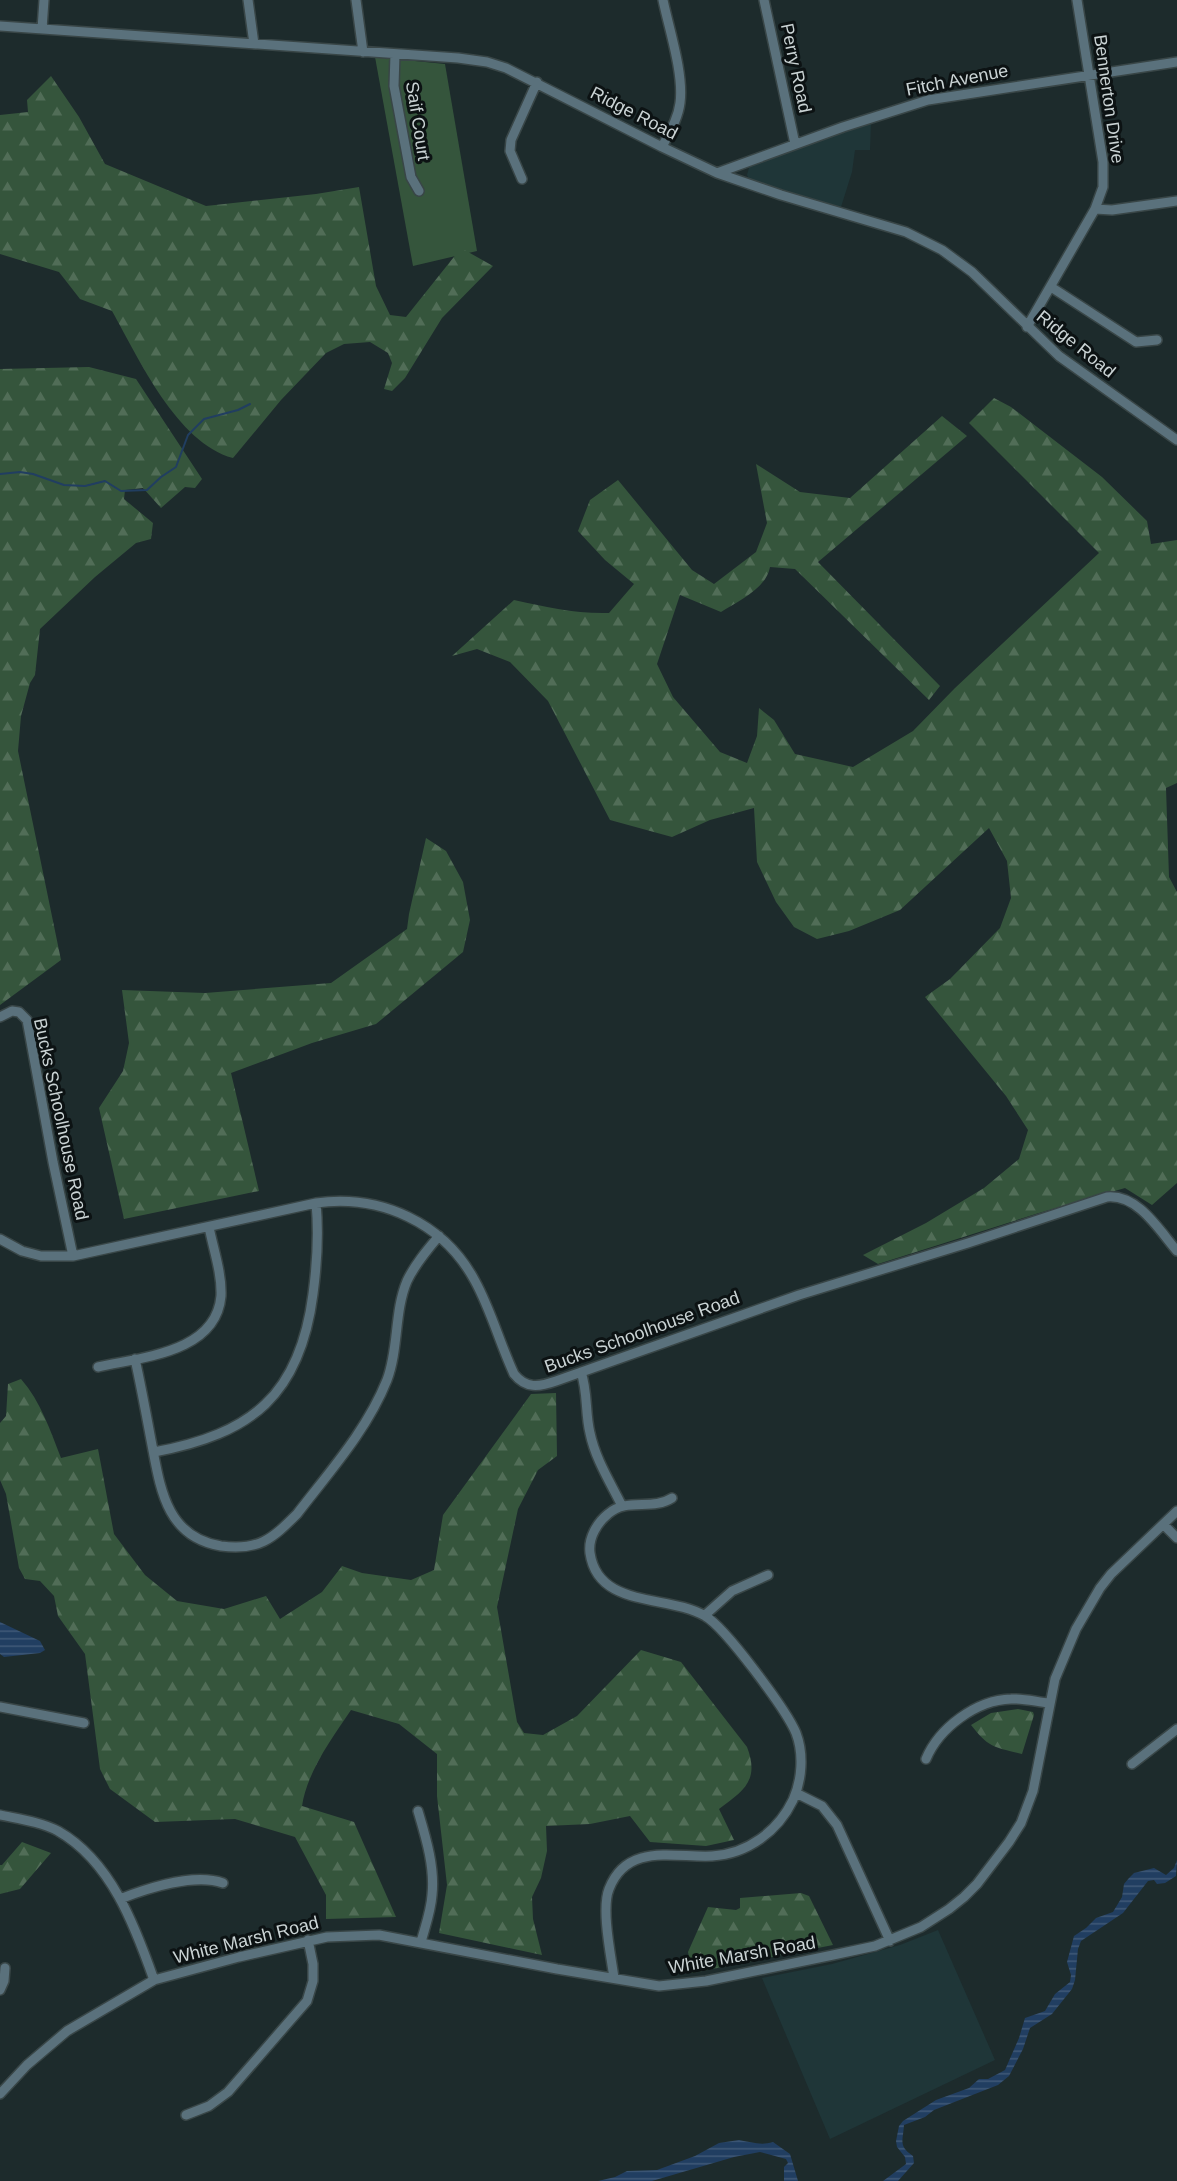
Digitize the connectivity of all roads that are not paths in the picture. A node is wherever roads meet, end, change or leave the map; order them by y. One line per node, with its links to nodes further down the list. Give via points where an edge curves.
1 (44, 0): 8 (street)
2 (248, 0): 9 (street)
3 (356, 0): 10 (street)
4 (663, 0): 16 (street, via 680,97 675,121)
5 (764, 0): 15 (street, Perry Road)
6 (1077, 0): 13 (street, Bennerton Drive)
7 (0, 26): 8 (street, Ridge Road)
8 (42, 29): 9 (street, Ridge Road)
9 (254, 44): 10 (street, Ridge Road)
10 (363, 52): 11 (street, Ridge Road)
11 (395, 54): 14 (street, Ridge Road, via 487,62); 19 (street, Saif Court, via 393,86 411,177)
12 (1177, 62): 13 (street, Fitch Avenue)
13 (1089, 75): 15 (street, Fitch Avenue, via 928,100); 21 (street, Bennerton Drive, via 1103,177)
14 (537, 82): 16 (street, Ridge Road); 18 (street, via 511,140 510,151)
15 (795, 144): 17 (street, Fitch Avenue)
16 (662, 147): 17 (street, Ridge Road)
17 (717, 173): 23 (street, Ridge Road, via 886,225 927,242 966,267)
18 (522, 179)
19 (419, 191)
20 (1177, 201): 21 (street)
21 (1095, 209): 22 (street, Bennerton Drive)
22 (1051, 287): 23 (street, Bennerton Drive); 24 (street, via 1136,342)
23 (1027, 327): 25 (street, Ridge Road, via 1059,356)
24 (1157, 340)
25 (1177, 440)
26 (0, 1017): 32 (street, Bucks Schoolhouse Road, via 12,1011 27,1020)
27 (316, 1203): 28 (street, Bucks Schoolhouse Road); 29 (street, Bucks Schoolhouse Road, via 346,1200 376,1205 411,1218); 36 (street, via 318,1230 310,1320 284,1384 238,1425)
28 (209, 1227): 32 (street, Bucks Schoolhouse Road); 33 (street, via 220,1286 214,1316 200,1335 184,1346)
29 (439, 1236): 35 (street, Bucks Schoolhouse Road, via 458,1254 474,1279 517,1378 533,1386); 36 (street, via 407,1281 394,1358 378,1403 297,1514 272,1536 248,1548 236,1548 211,1544 189,1533 165,1501)
30 (0, 1239): 32 (street, Bucks Schoolhouse Road, via 41,1256)
31 (1177, 1251): 35 (street, Bucks Schoolhouse Road, via 1133,1203 1107,1197 789,1298)
32 (73, 1256)
33 (135, 1359): 34 (street); 36 (street)
34 (98, 1367)
35 (581, 1372): 38 (street, via 590,1436)
36 (154, 1452)
37 (672, 1498): 38 (street, via 662,1504)
38 (622, 1506): 43 (street, via 601,1520 594,1531 590,1551 600,1578 624,1594)
39 (1177, 1511): 40 (street, White Marsh Road)
40 (1164, 1524): 41 (street); 44 (street, White Marsh Road, via 1100,1588 1064,1655)
41 (1177, 1538)
42 (768, 1575): 43 (street, via 732,1591)
43 (705, 1615): 50 (street, via 724,1632 796,1732 801,1760)
44 (1049, 1703): 48 (street, via 1012,1699 984,1705 941,1733); 56 (street, White Marsh Road, via 1033,1791 1009,1842 977,1884 949,1909)
45 (0, 1707): 46 (street)
46 (84, 1723)
47 (1177, 1729): 49 (street)
48 (926, 1759)
49 (1132, 1764)
50 (796, 1793): 56 (street, via 822,1806 834,1820); 59 (street, via 770,1832 740,1850 713,1856 649,1856 624,1867 609,1888 605,1904)
51 (418, 1811): 57 (street, via 432,1870 432,1896)
52 (0, 1815): 54 (street, via 58,1831 91,1857)
53 (224, 1883): 54 (street, via 211,1879 163,1886)
54 (120, 1899): 60 (street)
55 (308, 1940): 57 (street, White Marsh Road, via 361,1934); 60 (street, White Marsh Road); 63 (street, via 313,1981 307,2001 228,2092)
56 (890, 1941): 59 (street, White Marsh Road, via 680,1985 659,1986)
57 (421, 1942): 59 (street, White Marsh Road)
58 (4, 1968): 61 (street)
59 (614, 1978)
60 (154, 1980): 62 (street, White Marsh Road, via 67,2031)
61 (0, 1990)
62 (0, 2094)
63 (186, 2115)

